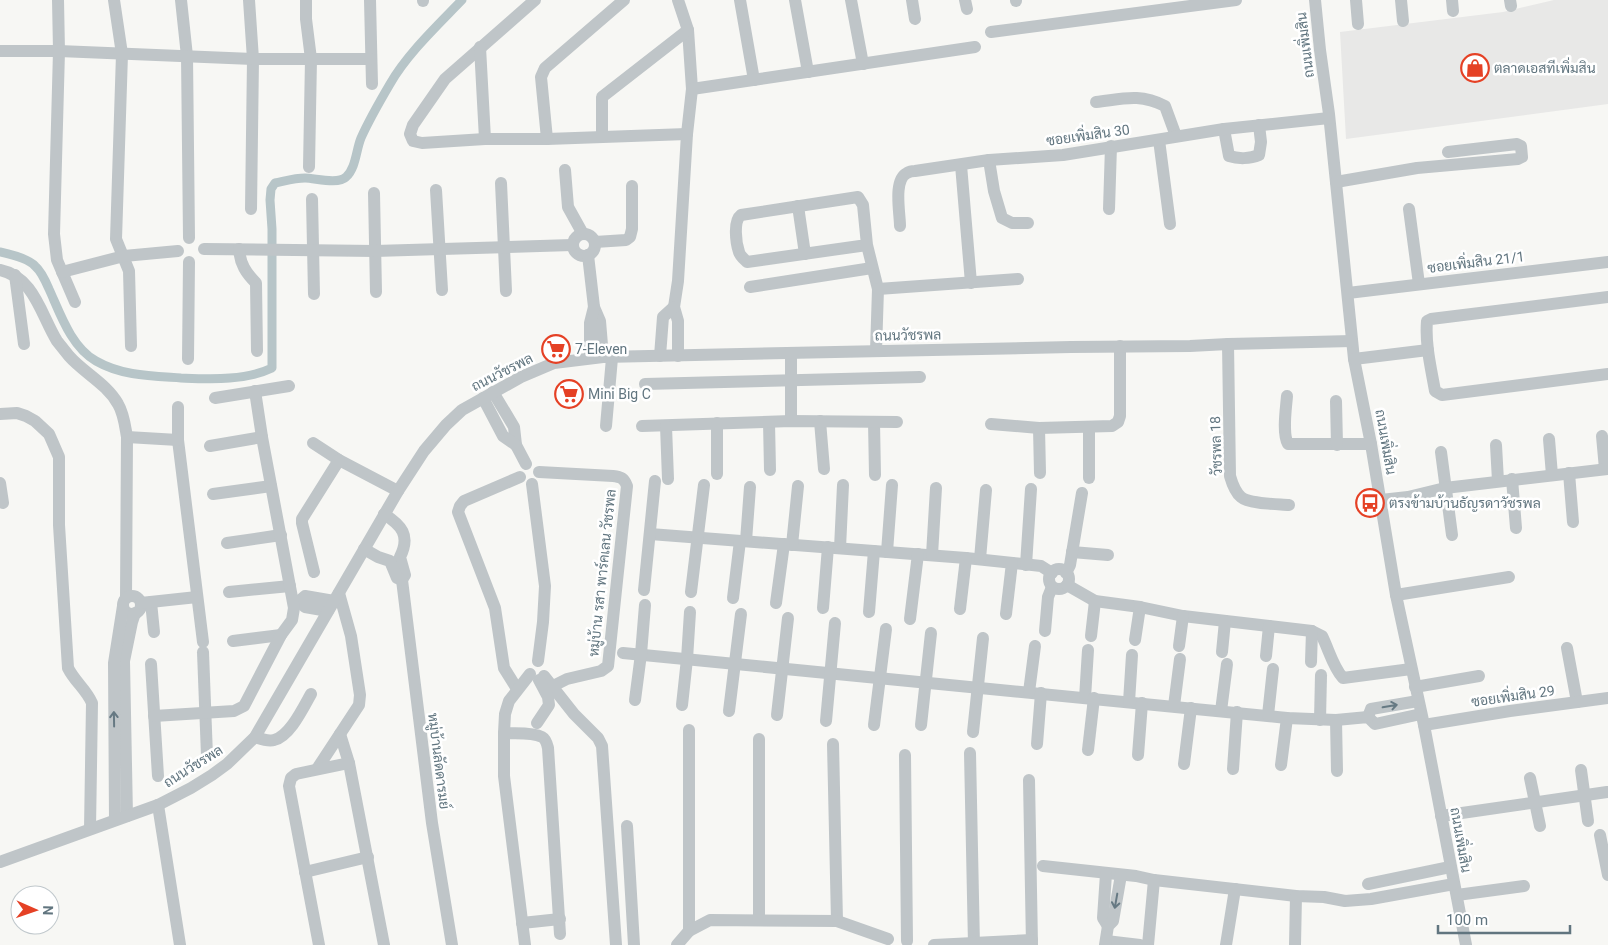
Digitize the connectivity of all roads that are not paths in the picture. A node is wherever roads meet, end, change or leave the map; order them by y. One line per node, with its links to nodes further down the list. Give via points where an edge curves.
1 (58, 0): 26 (street)
2 (114, 0): 27 (street)
3 (181, 0): 28 (street)
4 (249, 0): 29 (street)
5 (306, 0): 30 (street)
6 (370, 0): 31 (street)
7 (535, 0): 23 (street)
8 (624, 0): 45 (street, via 545,68 541,77)
9 (678, 0): 21 (street)
10 (740, 0): 34 (street)
11 (795, 0): 33 (street)
12 (851, 0): 32 (street)
13 (912, 0): 18 (street)
14 (1236, 0): 22 (street)
15 (1315, 0): 38 (street, ถนนเพิ่มสิน)
16 (1356, 0): 20 (street)
17 (1400, 0): 19 (street)
18 (915, 19)
19 (1403, 21)
20 (1358, 24)
21 (688, 30): 36 (street); 42 (street, via 602,97)
22 (991, 32)
23 (480, 47): 44 (street); 44 (street, via 445,79 410,134 413,141 422,143)
24 (975, 47): 32 (street)
25 (0, 51): 26 (street)
26 (59, 51): 27 (street); 85 (street, via 54,234)
27 (122, 54): 28 (street); 80 (street, via 116,238)
28 (187, 56): 29 (street); 67 (street)
29 (253, 59): 30 (street); 61 (street)
30 (311, 59): 31 (street); 51 (street)
31 (371, 59): 35 (street)
32 (863, 64): 33 (street)
33 (808, 72): 34 (street)
34 (754, 80): 36 (street)
35 (372, 84)
36 (692, 90): 41 (street)
37 (1096, 102): 43 (street, via 1136,97 1152,100 1165,106)
38 (1329, 118): 39 (street, ซอยเพิ่มสิน 30); 53 (street, ถนนเพิ่มสิน)
39 (1259, 125): 40 (street, ซอยเพิ่มสิน 30); 40 (street, via 1262,142 1258,155 1254,157 1229,156)
40 (1224, 130): 43 (street, ซอยเพิ่มสิน 30)
41 (687, 134): 42 (street); 99 (street)
42 (602, 136): 45 (street)
43 (1176, 136): 46 (street, ซอยเพิ่มสิน 30)
44 (485, 139): 45 (street)
45 (547, 139)
46 (1159, 140): 47 (street, ซอยเพิ่มสิน 30); 64 (street)
47 (1111, 146): 49 (street, ซอยเพิ่มสิน 30, via 1063,155); 60 (street)
48 (1448, 152): 53 (street, via 1516,144 1521,146 1522,157 1418,168)
49 (989, 160): 50 (street, ซอยเพิ่มสิน 30); 63 (street, via 1002,218 1012,223)
50 (961, 165): 65 (street, ซอยเพิ่มสิน 30, via 906,173 898,185); 88 (street)
51 (310, 167)
52 (565, 170): 66 (street, via 568,207)
53 (1336, 182): 95 (street, ถนนเพิ่มสิน)
54 (501, 183): 71 (street)
55 (632, 186): 68 (street, via 630,237)
56 (436, 190): 75 (street)
57 (374, 193): 77 (street)
58 (312, 199): 74 (street)
59 (798, 206): 70 (street, via 858,197 863,205); 78 (street); 78 (street, via 737,218 739,253 747,262)
60 (1108, 208)
61 (251, 209)
62 (1409, 209): 89 (street)
63 (1028, 223)
64 (1170, 224)
65 (900, 226)
66 (583, 234): 68 (street); 69 (street, via 575,238)
67 (189, 238): 72 (street, via 198,241); 76 (street, via 181,242)
68 (595, 242): 79 (street, via 594,251)
69 (572, 245): 71 (street); 79 (street, via 575,253)
70 (867, 245): 78 (street); 83 (street)
71 (504, 247): 75 (street); 93 (street)
72 (204, 249): 73 (street); 81 (street, via 196,261)
73 (239, 249): 74 (street); 107 (street, via 244,270 256,283)
74 (313, 249): 77 (street); 96 (street)
75 (439, 250): 77 (street); 92 (street)
76 (178, 251): 80 (street); 81 (street, via 182,259)
77 (375, 251): 94 (street)
78 (805, 254)
79 (588, 255): 111 (street, via 594,307 600,321)
80 (124, 256): 85 (street); 103 (street, via 129,271)
81 (189, 262): 112 (street)
82 (1608, 262): 89 (street, ซอยเพิ่มสิน 21/1)
83 (872, 268): 90 (street); 91 (street)
84 (0, 270): 86 (street)
85 (62, 272): 98 (street)
86 (15, 275): 101 (street); 139 (street, via 29,288 58,342 119,405)
87 (1018, 279): 88 (street)
88 (971, 282): 91 (street)
89 (1419, 284): 95 (street, ซอยเพิ่มสิน 21/1)
90 (750, 288)
91 (878, 288): 106 (street)
92 (442, 290)
93 (506, 290)
94 (376, 292)
95 (1348, 293): 100 (street, ถนนเพิ่มสิน)
96 (314, 294)
97 (1608, 297): 105 (street, via 1431,318 1426,328)
98 (75, 302)
99 (674, 307): 109 (street, via 662,317); 110 (street, via 678,322)
100 (1352, 342): 102 (street, ถนนวัชรพล); 113 (street, ถนนเพิ่มสิน)
101 (24, 344)
102 (1228, 344): 104 (street, ถนนวัชรพล); 183 (street, วัชรพล 18, via 1232,482 1242,498)
103 (131, 346)
104 (1120, 346): 106 (street, ถนนวัชรพล); 136 (street, via 1118,422 1112,426)
105 (1428, 350): 113 (street); 114 (street, via 1435,391 1442,395)
106 (876, 351): 108 (street, ถนนวัชรพล)
107 (257, 352)
108 (791, 354): 110 (street, ถนนวัชรพล); 116 (street)
109 (660, 356): 110 (street, ถนนวัชรพล); 111 (street, ถนนวัชรพล)
110 (678, 356)
111 (602, 358): 120 (street, ถนนวัชรพล, via 554,363); 133 (street)
112 (188, 359)
113 (1354, 359): 144 (street, ถนนเพิ่มสิน)
114 (1608, 374)
115 (920, 377): 116 (street)
116 (790, 380): 117 (street); 127 (street)
117 (645, 384)
118 (289, 386): 119 (street)
119 (255, 391): 122 (street); 140 (street)
120 (488, 395): 150 (street, via 514,427 516,445); 178 (street, ถนนวัชรพล, via 462,410 446,425)
121 (1287, 396): 145 (street, via 1285,440 1288,444)
122 (215, 398)
123 (1336, 401): 145 (street)
124 (178, 407): 142 (street)
125 (0, 414): 337 (street, via 17,413 35,421 49,434 59,457 59,525 68,668 92,703)
126 (820, 420): 127 (street); 130 (street); 151 (street)
127 (791, 421): 129 (street)
128 (717, 422): 129 (street); 135 (street); 157 (street)
129 (769, 422): 153 (street)
130 (874, 422): 131 (street); 158 (street)
131 (897, 422)
132 (991, 424): 137 (street)
133 (606, 426)
134 (642, 426): 135 (street)
135 (666, 426): 162 (street)
136 (1089, 427): 137 (street); 161 (street)
137 (1039, 428): 155 (street)
138 (1602, 436): 152 (street)
139 (127, 437): 142 (street); 221 (street)
140 (262, 437): 147 (street); 171 (street)
141 (1549, 439): 159 (street)
142 (178, 440): 217 (street)
143 (313, 443): 149 (street)
144 (1372, 444): 145 (street); 181 (street, ถนนเพิ่มสิน)
145 (1337, 445)
146 (1496, 445): 165 (street)
147 (210, 446)
148 (1441, 452): 175 (street)
149 (339, 460): 178 (street); 207 (street, via 302,519)
150 (526, 464): 154 (street, via 535,465); 160 (street, via 520,471)
151 (824, 469)
152 (1606, 469): 156 (street)
153 (770, 470)
154 (539, 472): 167 (street); 271 (street, หมู่บ้าน รสา พาร์คเลน วัชรพล, via 621,477 627,486 608,666 601,671 567,679)
155 (1040, 473)
156 (1569, 473): 159 (street); 185 (street)
157 (716, 474)
158 (875, 475)
159 (1552, 475): 163 (street)
160 (520, 477): 167 (street); 275 (street, via 464,501 458,512 495,608 504,668)
161 (1090, 478)
162 (668, 479)
163 (1512, 479): 165 (street); 186 (street)
164 (655, 481): 187 (street)
165 (1498, 481): 175 (street)
166 (0, 483): 182 (street)
167 (532, 484): 271 (street, via 545,586 538,661 529,668)
168 (704, 485): 190 (street)
169 (844, 485): 194 (street)
170 (892, 485): 197 (street)
171 (271, 486): 179 (street); 188 (street)
172 (798, 486): 193 (street)
173 (750, 487): 191 (street)
174 (936, 488): 200 (street)
175 (1445, 488): 181 (street); 189 (street)
176 (1031, 489): 206 (street)
177 (986, 490): 204 (street)
178 (398, 491): 184 (street, ถนนวัชรพล)
179 (213, 494)
180 (1082, 494): 198 (street)
181 (1381, 500): 216 (street, ถนนเพิ่มสิน)
182 (3, 503)
183 (1288, 505)
184 (384, 514): 195 (street, ถนนวัชรพล); 203 (street, หมู่บ้านลัดดารมย์, via 402,529 405,540 403,551)
185 (1573, 522)
186 (1516, 528)
187 (650, 534): 190 (street); 213 (street)
188 (281, 535): 192 (street); 211 (street)
189 (1452, 535)
190 (698, 538): 191 (street); 215 (street)
191 (743, 541): 193 (street); 218 (street)
192 (227, 543)
193 (788, 544): 194 (street); 223 (street)
194 (834, 548): 196 (street); 227 (street)
195 (364, 549): 203 (street, via 378,557); 222 (street, ถนนวัชรพล)
196 (874, 551): 197 (street); 230 (street)
197 (887, 552): 199 (street)
198 (1072, 552): 201 (street); 210 (street)
199 (918, 554): 200 (street); 235 (street)
200 (932, 555): 202 (street)
201 (1108, 555)
202 (966, 558): 204 (street); 228 (street)
203 (395, 559): 368 (street, หมู่บ้านลัดดารมย์, via 405,575 402,580 432,823)
204 (980, 560): 205 (street)
205 (1012, 563): 206 (street); 232 (street)
206 (1026, 565): 208 (street, via 1041,566)
207 (314, 572)
208 (1052, 573): 210 (street, via 1058,570); 212 (street, via 1049,582)
209 (1509, 577): 216 (street)
210 (1066, 579): 212 (street, via 1062,589); 220 (street)
211 (290, 586): 214 (street); 219 (street)
212 (1052, 587): 240 (street)
213 (644, 590)
214 (230, 592)
215 (691, 592)
216 (1396, 595): 266 (street, ถนนเพิ่มสิน)
217 (197, 597): 225 (street); 291 (street, via 203,647)
218 (733, 598)
219 (296, 601): 222 (street, via 305,607); 244 (street, via 292,620)
220 (1094, 601): 226 (street); 245 (street)
221 (125, 602): 225 (street, via 127,612); 312 (street, one-way to 221, via 114,662)
222 (334, 602): 307 (street, via 351,636 360,695 359,705); 308 (street, ถนนวัชรพล)
223 (776, 604)
224 (645, 605): 255 (street)
225 (142, 606): 242 (street); 312 (street, via 132,622 124,661)
226 (1140, 607): 233 (street); 247 (street)
227 (823, 608)
228 (960, 609)
229 (690, 612): 258 (street)
230 (869, 612)
231 (741, 614): 262 (street)
232 (1006, 614)
233 (1183, 616): 236 (street); 250 (street)
234 (788, 618): 264 (street)
235 (910, 619)
236 (1225, 621): 238 (street); 253 (street)
237 (835, 624): 267 (street)
238 (1269, 626): 241 (street); 257 (street)
239 (886, 629): 270 (street)
240 (1045, 631)
241 (1312, 631): 260 (street); 266 (street, via 1322,636 1336,671 1343,678)
242 (154, 632)
243 (931, 633): 272 (street)
244 (281, 635): 248 (street); 291 (street, via 244,706 234,711)
245 (1091, 636)
246 (983, 638): 273 (street)
247 (1135, 640)
248 (234, 641)
249 (1035, 646): 276 (street)
250 (1179, 646)
251 (1567, 648): 283 (street)
252 (1088, 650): 278 (street)
253 (1222, 652)
254 (623, 653): 255 (street)
255 (641, 654): 258 (street); 280 (street)
256 (1132, 654): 282 (street)
257 (1266, 656)
258 (687, 659): 262 (street); 285 (street)
259 (1180, 659): 286 (street)
260 (1311, 662)
261 (151, 664): 294 (street)
262 (734, 664): 264 (street); 288 (street)
263 (1227, 664): 289 (street)
264 (782, 668): 267 (street); 292 (street)
265 (1273, 669): 293 (street)
266 (1411, 669): 274 (street, ถนนเพิ่มสิน)
267 (830, 673): 270 (street); 300 (street)
268 (1321, 675): 298 (street)
269 (1479, 676): 274 (street)
270 (880, 678): 272 (street); 302 (street)
271 (541, 679): 275 (street, หมู่บ้าน รสา พาร์คเลน วัชรพล); 301 (street, via 549,705); 370 (street, via 602,746)
272 (926, 682): 273 (street); 303 (street)
273 (978, 687): 276 (street); 305 (street)
274 (1415, 687): 281 (street, ถนนเพิ่มสิน)
275 (517, 689): 306 (street, หมู่บ้าน รสา พาร์คเลน วัชรพล, via 505,714)
276 (1035, 693): 278 (street); 311 (street)
277 (311, 694): 308 (street, via 286,734 273,740)
278 (1090, 698): 282 (street); 313 (street)
279 (1608, 698): 283 (street, ซอยเพิ่มสิน 29)
280 (635, 700)
281 (1418, 701): 295 (street, one-way to 281, via 1371,709); 297 (street, ถนนเพิ่มสิน)
282 (1129, 702): 284 (street)
283 (1576, 702): 297 (street, ซอยเพิ่มสิน 29)
284 (1142, 703): 286 (street); 316 (street)
285 (682, 705)
286 (1174, 706): 287 (street)
287 (1191, 708): 289 (street); 319 (street)
288 (729, 711)
289 (1221, 711): 290 (street)
290 (1237, 712): 293 (street); 322 (street)
291 (204, 714): 294 (street); 317 (street)
292 (777, 715)
293 (1268, 715): 296 (street)
294 (154, 716): 325 (street)
295 (1368, 717): 297 (street, ซอยเพิ่มสิน 29, via 1376,724); 299 (street)
296 (1287, 718): 298 (street); 320 (street)
297 (1422, 719): 332 (street, ถนนเพิ่มสิน)
298 (1320, 720): 299 (street)
299 (1336, 720): 324 (street)
300 (826, 721)
301 (537, 723)
302 (874, 725)
303 (921, 725)
304 (689, 730): 358 (street)
305 (974, 732)
306 (504, 733): 353 (street, via 534,735 546,741); 356 (street, หมู่บ้าน รสา พาร์คเลน วัชรพล, via 504,776)
307 (340, 734): 318 (street); 321 (street)
308 (255, 737): 331 (street, ถนนวัชรพล, via 220,770)
309 (759, 739): 354 (street)
310 (833, 744): 355 (street)
311 (1038, 744)
312 (120, 749): 333 (street)
313 (1088, 750)
314 (970, 752): 364 (street)
315 (906, 755): 362 (street)
316 (1138, 755)
317 (207, 756)
318 (349, 763): 321 (street); 339 (street)
319 (1184, 764)
320 (1281, 765)
321 (317, 768): 343 (street, via 296,774 289,786)
322 (1233, 769)
323 (1581, 770): 329 (street)
324 (1337, 772)
325 (158, 776)
326 (1530, 778): 330 (street)
327 (1029, 780): 361 (street)
328 (1608, 792): 329 (street)
329 (1585, 794): 330 (street); 334 (street)
330 (1535, 803): 332 (street); 336 (street)
331 (158, 804): 333 (street, ถนนวัชรพล); 365 (street)
332 (1441, 816): 342 (street, ถนนเพิ่มสิน)
333 (121, 818): 337 (street, ถนนวัชรพล)
334 (1588, 821)
335 (627, 826): 371 (street)
336 (1540, 826)
337 (90, 829): 340 (street, ถนนวัชรพล)
338 (1600, 835): 346 (street)
339 (368, 857): 343 (street); 367 (street)
340 (0, 862)
341 (1043, 866): 344 (street)
342 (1450, 867): 348 (street); 351 (street, ถนนเพิ่มสิน)
343 (306, 872): 366 (street)
344 (1106, 874): 345 (street); 357 (street, via 1103,918)
345 (1121, 875): 347 (street); 357 (street, one-way to 357, via 1112,921)
346 (1608, 875)
347 (1154, 880): 350 (street); 375 (street)
348 (1368, 884)
349 (1524, 886): 351 (street)
350 (1235, 889): 352 (street); 376 (street)
351 (1455, 890): 352 (street, via 1345,901); 378 (street, ถนนเพิ่มสิน)
352 (1296, 896): 377 (street)
353 (560, 919): 356 (street); 359 (street)
354 (759, 920): 355 (street); 358 (street, via 710,920)
355 (837, 922): 360 (street)
356 (522, 923): 369 (street, หมู่บ้าน รสา พาร์คเลน วัชรพล)
357 (1108, 926): 363 (street)
358 (689, 930): 372 (street)
359 (560, 934)
360 (887, 942): 362 (street, via 896,936)
361 (1032, 942): 364 (street)
362 (908, 943)
363 (1105, 943): 374 (street)
364 (974, 944): 373 (street)
365 (180, 945)
366 (318, 945)
367 (384, 945)
368 (452, 945)
369 (525, 945)
370 (616, 945)
371 (634, 945)
372 (677, 945)
373 (934, 945)
374 (1140, 945)
375 (1148, 945)
376 (1226, 945)
377 (1295, 945)
378 (1466, 945)

